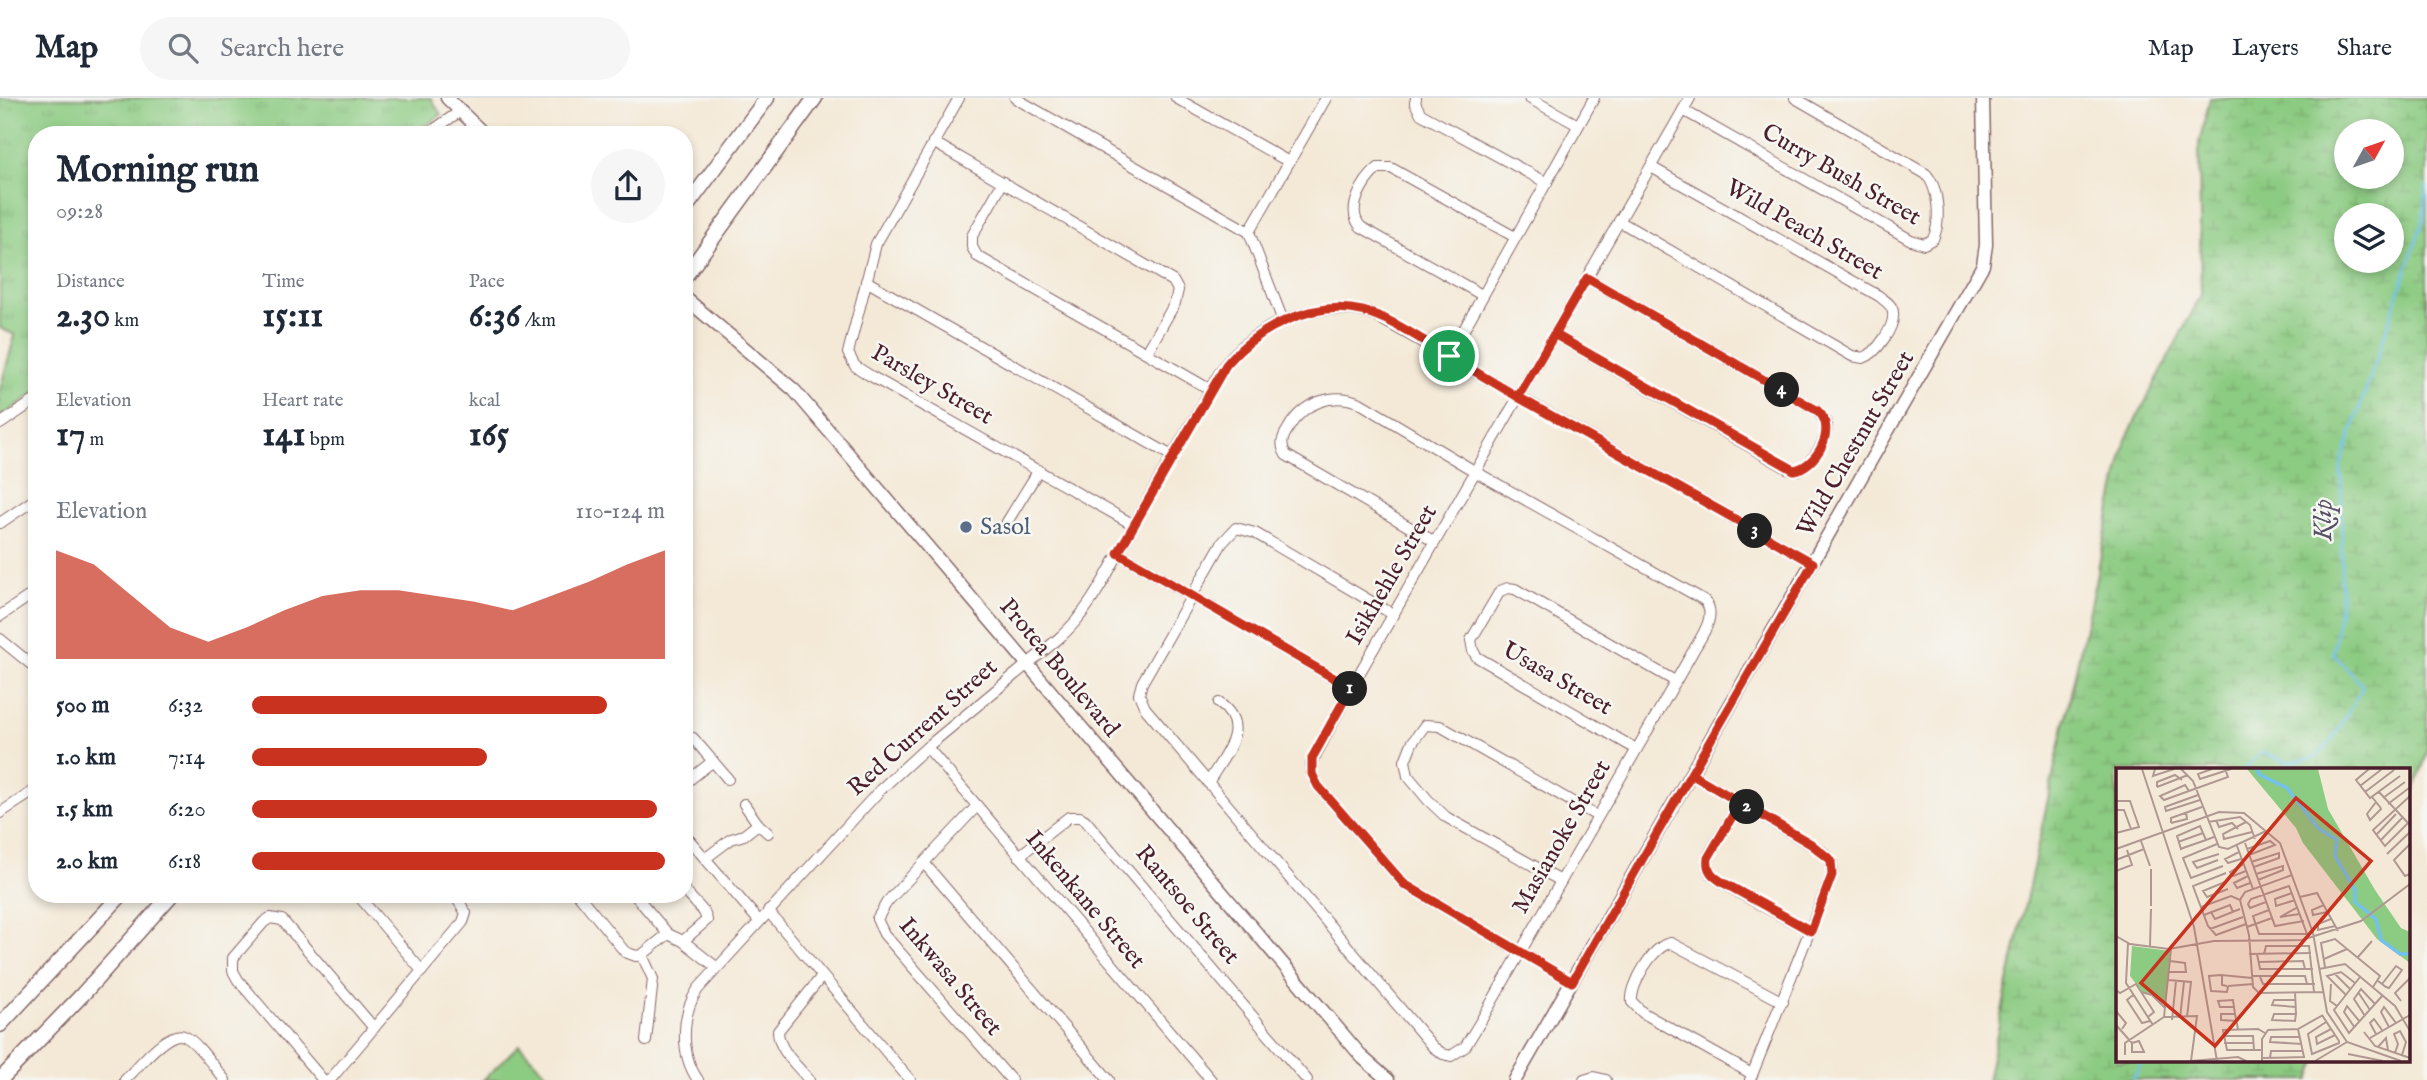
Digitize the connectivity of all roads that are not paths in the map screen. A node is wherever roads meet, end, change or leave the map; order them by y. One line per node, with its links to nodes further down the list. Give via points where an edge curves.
1 (447, 98): 15 (street)
2 (767, 98): 24 (main road)
3 (815, 98): 28 (main road)
4 (959, 98): 19 (street, Parsley Street)
5 (1015, 98): 26 (street)
6 (1177, 98): 20 (street)
7 (1326, 98): 20 (street)
8 (1416, 98): 23 (street, via 1421,114)
9 (1529, 98): 16 (street)
10 (1594, 98): 16 (street)
11 (1690, 98): 14 (street, Isikhehle Street)
12 (1796, 98): 14 (street, Curry Bush Street, via 1926,174 1935,191 1933,239 1924,244 1911,240)
13 (1983, 98): 50 (street, Wild Chestnut Street, via 1983,264)
14 (1684, 110): 21 (street, Isikhehle Street)
15 (459, 112): 17 (street); 18 (street)
16 (1578, 125): 23 (street)
17 (439, 126)
18 (475, 126)
19 (933, 142): 22 (street); 30 (street, Parsley Street, via 876,244)
20 (1289, 162): 26 (street)
21 (1651, 167): 25 (street, Isikhehle Street); 25 (street, Wild Peach Street, via 1879,296 1892,307 1892,324 1875,352 1863,358 1852,356)
22 (1003, 182): 35 (street, via 1173,281 1178,289 1175,303); 35 (street, via 972,236 974,252)
23 (1547, 183): 27 (street)
24 (693, 199)
25 (1619, 221): 29 (street, Isikhehle Street)
26 (1249, 232): 33 (street)
27 (1516, 237): 31 (street); 31 (street, via 1391,168 1378,168 1371,175 1354,207 1356,221)
28 (693, 266)
29 (1587, 278): 34 (street, Isikhehle Street); 34 (street, via 1818,411 1828,428 1825,439 1807,465 1798,470 1787,468)
30 (866, 281): 41 (street); 42 (street, Parsley Street, via 848,345 855,366)
31 (1482, 295): 36 (street)
32 (693, 305): 57 (street, Protea Boulevard, via 794,390)
33 (1283, 321): 36 (street, Red Current Street, via 1343,308 1359,310); 37 (street, Red Current Street, via 1234,355)
34 (1554, 334): 38 (street, Isikhehle Street)
35 (1147, 352): 37 (street)
36 (1449, 356): 38 (street, Red Current Street)
37 (1211, 390): 41 (street, Red Current Street)
38 (1518, 397): 43 (street, Isikhehle Street); 50 (street, Red Current Street)
39 (28, 405): 40 (street)
40 (0, 424)
41 (1172, 456): 47 (street, Red Current Street)
42 (1038, 470): 45 (street); 47 (street, Parsley Street)
43 (1476, 472): 48 (street, Isikhehle Street); 48 (street, via 1350,398 1310,405 1293,418 1282,444 1286,455); 58 (street, Masianoke Street, via 1707,603 1708,623)
44 (28, 504): 46 (street)
45 (1007, 522)
46 (0, 523)
47 (1134, 524): 49 (street, Red Current Street)
48 (1435, 542): 53 (street, Isikhehle Street)
49 (1118, 553): 52 (street); 57 (street, Red Current Street, via 1076,622)
50 (1813, 563): 65 (street, Wild Chestnut Street)
51 (28, 597): 54 (street)
52 (1192, 597): 53 (street, via 1222,543 1231,531 1241,528); 59 (street); 68 (street, Masianoke Street, via 1139,694 1144,708)
53 (1394, 615): 59 (street, Isikhehle Street)
54 (0, 616)
55 (0, 639): 56 (street)
56 (28, 662)
57 (1028, 663): 62 (street, Red Current Street); 117 (street, Protea Boulevard, via 1363,1058)
58 (1675, 681): 63 (street, Masianoke Street); 63 (street, Usasa Street, via 1515,589 1500,591 1471,640 1473,652 1484,661)
59 (1351, 688): 94 (street, Isikhehle Street, via 1312,758 1318,786 1404,884)
60 (1219, 703): 68 (street, via 1232,715 1236,728)
61 (693, 737): 64 (street)
62 (927, 747): 72 (street, Inkenkane Street); 89 (street, Red Current Street, via 881,789)
63 (1636, 749): 74 (street, Masianoke Street)
64 (713, 761): 66 (street); 67 (street)
65 (1691, 774): 70 (street); 99 (street, Wild Chestnut Street)
66 (693, 777)
67 (728, 779)
68 (1208, 783): 94 (street, Masianoke Street, via 1443,1054 1454,1055 1469,1042)
69 (28, 795): 73 (street)
70 (1740, 803): 91 (street, via 1831,860 1832,875); 91 (street, via 1710,853 1709,871)
71 (744, 804): 75 (street)
72 (977, 806): 78 (street, Inkenkane Street); 80 (street, Inkwasa Street)
73 (0, 813)
74 (1598, 816): 81 (street, Masianoke Street); 81 (street, via 1440,726 1426,725 1412,743 1405,761 1408,776 1443,815)
75 (758, 824): 76 (street); 79 (street)
76 (768, 833)
77 (693, 844): 79 (street)
78 (1019, 856): 115 (street, Inkenkane Street); 116 (street, Rantsoe Street, via 1069,817 1085,820)
79 (706, 858): 90 (street)
80 (924, 863): 113 (street, Inkwasa Street, via 880,910 878,923); 114 (street)
81 (1561, 881): 94 (street, Masianoke Street)
82 (693, 900): 93 (street, via 707,920)
83 (114, 903): 101 (main road)
84 (164, 903): 105 (main road)
85 (365, 903): 97 (street)
86 (460, 903): 97 (street, via 466,917)
87 (585, 903): 95 (street, via 625,952)
88 (642, 903): 92 (street)
89 (768, 911): 90 (street, Red Current Street); 98 (street)
90 (759, 920): 96 (street, Red Current Street)
91 (1811, 931): 100 (street)
92 (668, 934): 93 (street); 95 (street)
93 (683, 941): 96 (street)
94 (1520, 952): 99 (street, Isikhehle Street)
95 (642, 955): 103 (street, via 653,979)
96 (716, 967): 110 (street, Red Current Street, via 687,1011 687,1060)
97 (422, 971): 102 (street)
98 (822, 976): 111 (street, via 778,1031 783,1049); 112 (street)
99 (1572, 982): 118 (street, Wild Chestnut Street)
100 (1783, 1002): 104 (street); 104 (street, via 1671,943 1653,952 1635,986 1632,1002 1643,1013)
101 (0, 1025)
102 (374, 1028): 108 (street, via 282,920 264,922 233,958 233,971); 109 (street)
103 (646, 1041)
104 (1751, 1077)
105 (1, 1080)
106 (126, 1080): 107 (street, via 176,1034 193,1042)
107 (225, 1080)
108 (323, 1080)
109 (330, 1080)
110 (698, 1080)
111 (809, 1080)
112 (910, 1080)
113 (1011, 1080)
114 (1110, 1080)
115 (1211, 1080)
116 (1307, 1080)
117 (1388, 1080)
118 (1515, 1080)
119 (1584, 1080): 120 (street)
120 (1606, 1080)

